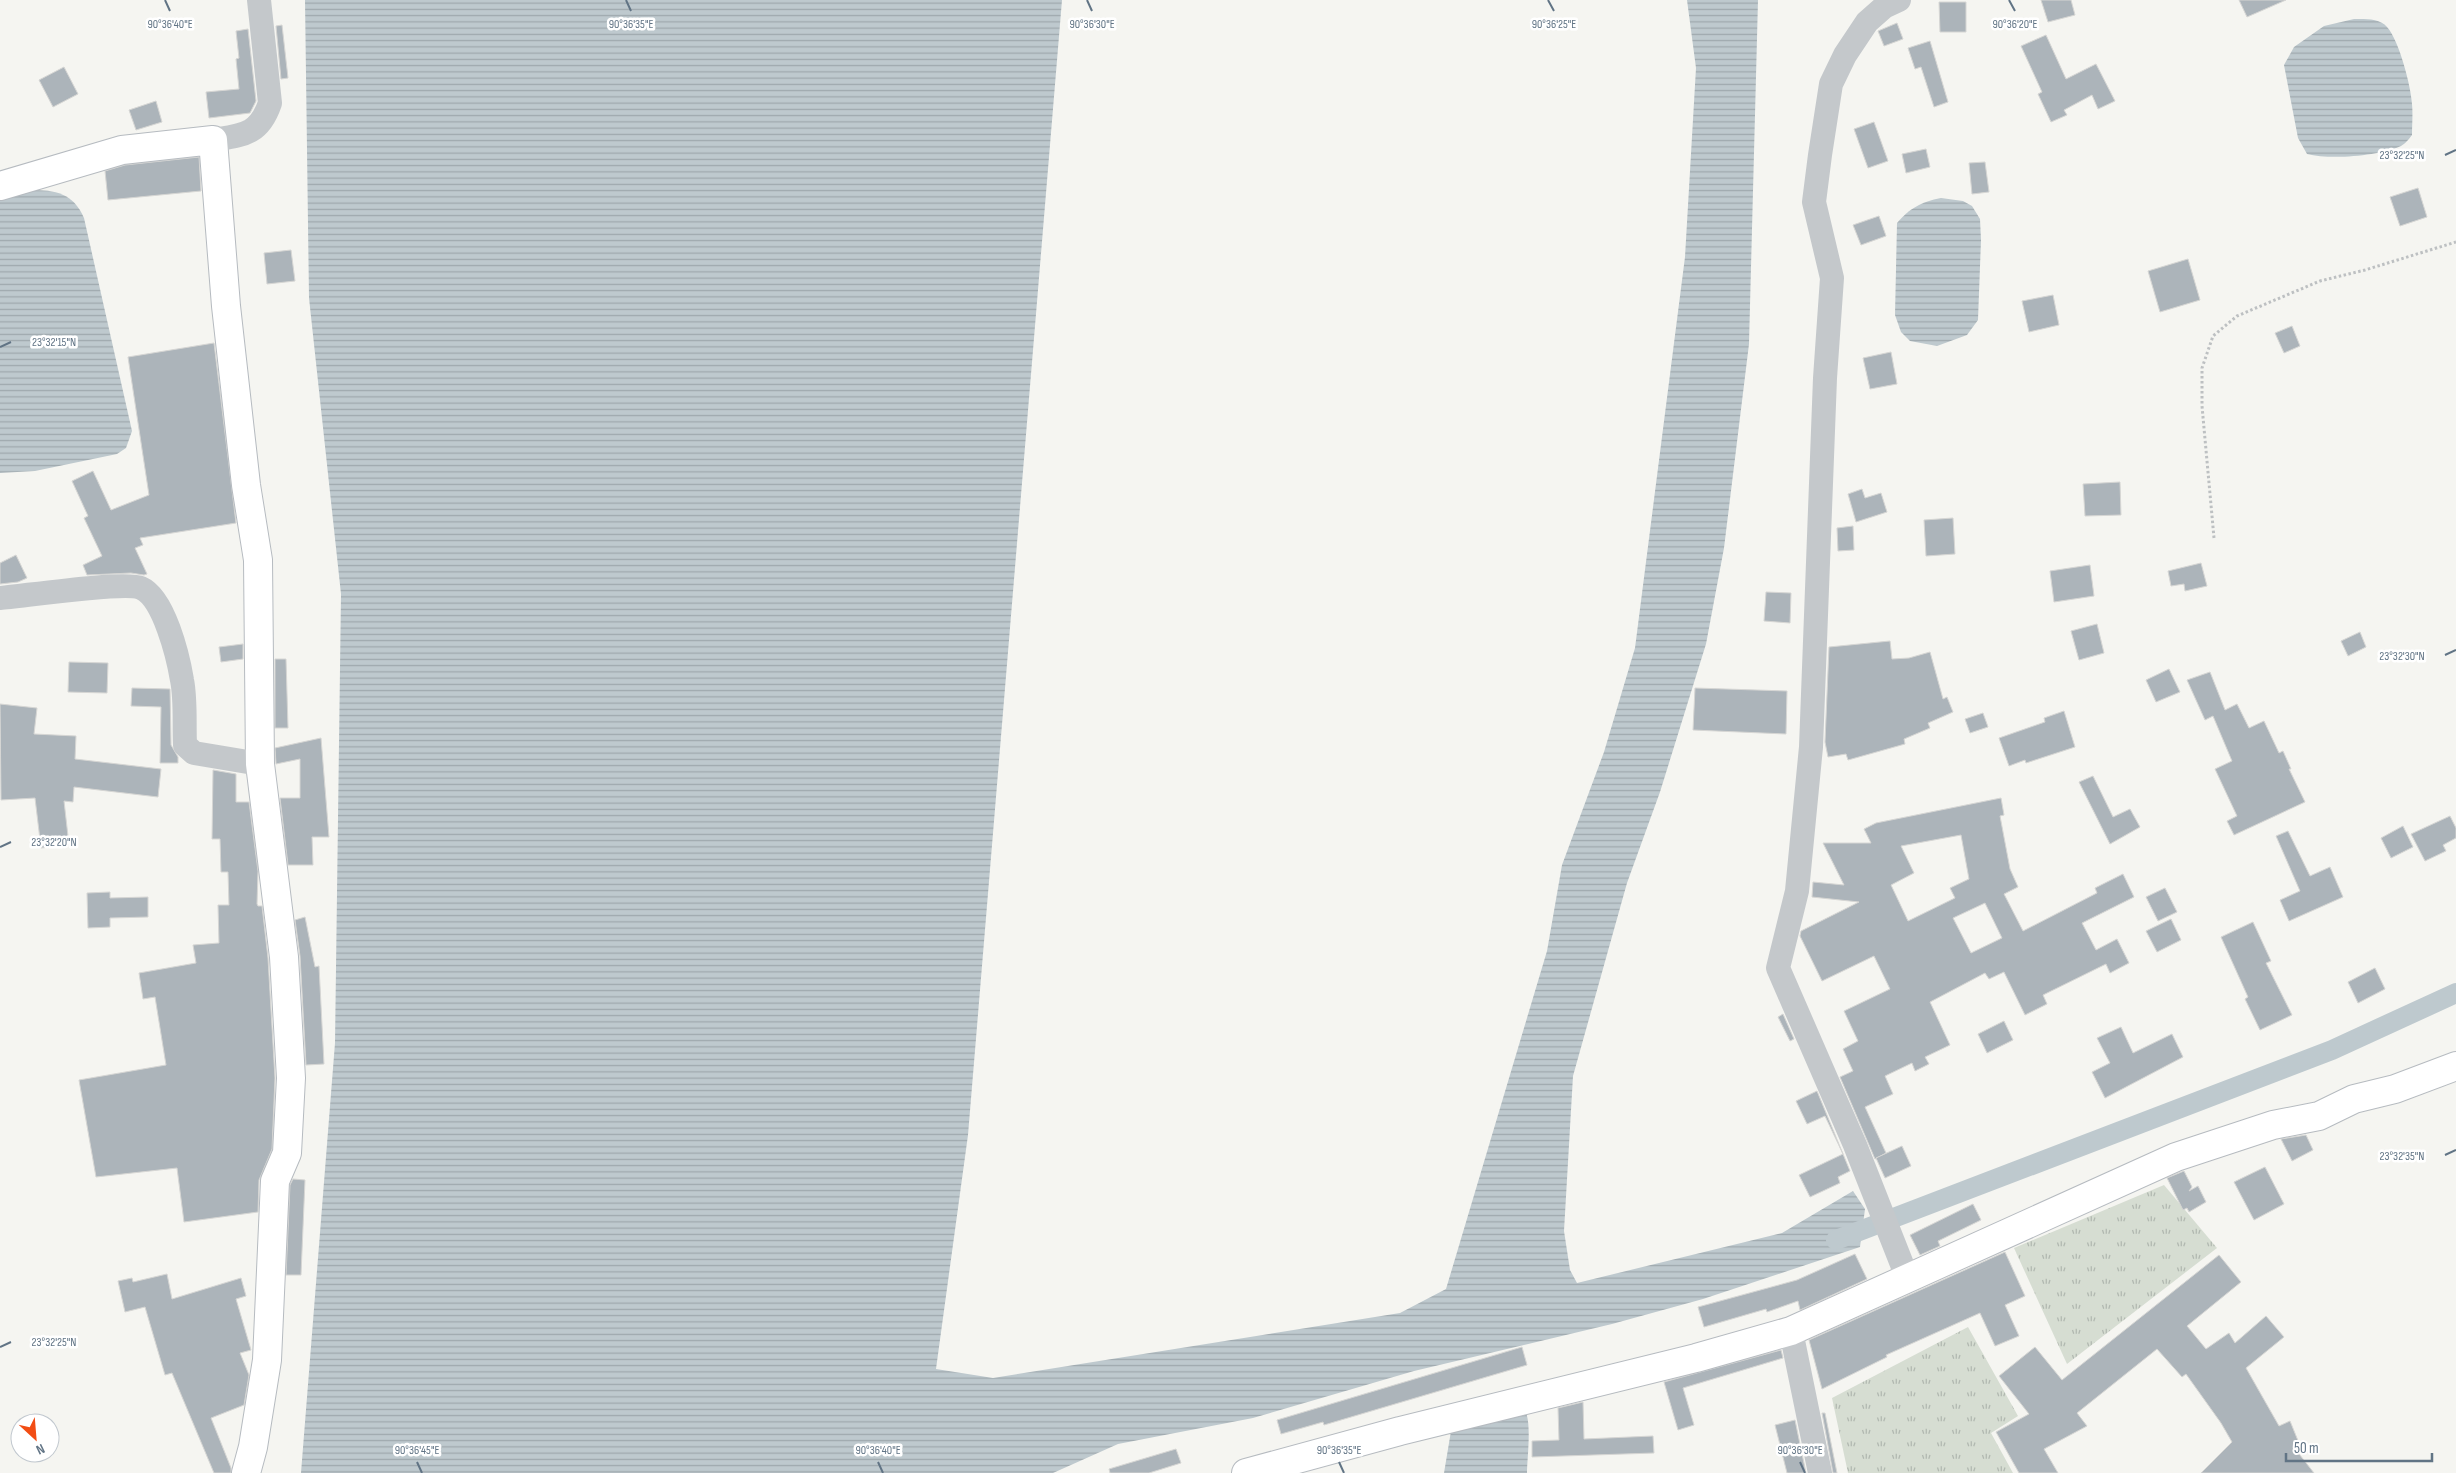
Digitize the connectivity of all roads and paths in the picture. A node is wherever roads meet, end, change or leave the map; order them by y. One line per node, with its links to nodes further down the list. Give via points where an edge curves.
1 (259, 0): 3 (street, via 270,103 266,116 258,127 243,136)
2 (1899, 0): 10 (street, via 1866,22 1831,84 1814,202 1832,278 1825,378 1811,747 1797,891 1778,968 1855,1145)
3 (213, 140): 4 (street, via 122,150); 8 (street, via 226,306 246,485 258,560)
4 (0, 186)
5 (2456, 242): 6 (path, via 2320,281 2237,316 2213,336 2202,368 2202,406)
6 (2214, 538)
7 (0, 598): 8 (street, via 116,586 140,587 158,603 173,644 182,681 185,745 194,753)
8 (260, 764): 12 (street, via 284,957 291,1078 287,1153 275,1181 267,1360)
9 (2456, 1066): 10 (street, via 2395,1089 2354,1100 2320,1116 2273,1125 2176,1157)
10 (1903, 1268): 11 (street)
11 (1791, 1331): 13 (street); 14 (street)
12 (246, 1473)
13 (1246, 1473)
14 (1820, 1473)

